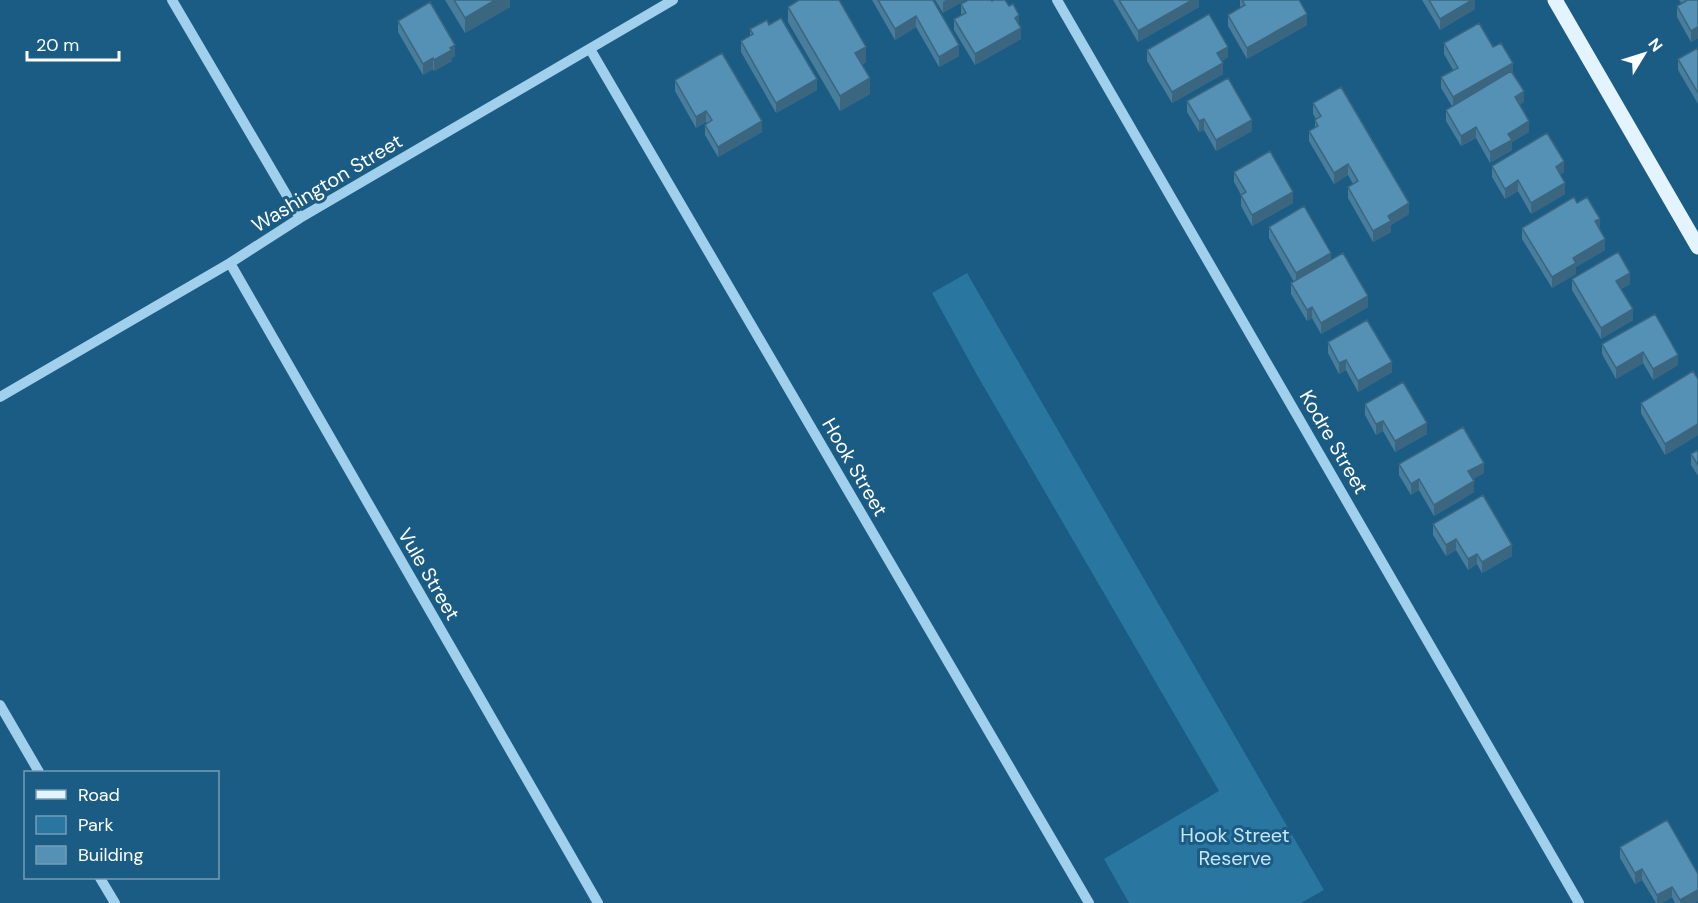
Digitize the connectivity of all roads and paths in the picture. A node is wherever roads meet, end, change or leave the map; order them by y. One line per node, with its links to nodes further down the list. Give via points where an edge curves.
1 (172, 0): 6 (street)
2 (673, 0): 5 (street, Washington Street)
3 (1057, 0): 16 (street, Kodre Street)
4 (1555, 0): 7 (main road)
5 (590, 49): 6 (street, Washington Street); 15 (street, Hook Street)
6 (300, 218): 8 (street, Washington Street)
7 (1698, 247)
8 (230, 263): 9 (street, Washington Street); 14 (street, Vule Street)
9 (0, 397)
10 (0, 705): 11 (street)
11 (38, 771)
12 (101, 879): 13 (street)
13 (115, 903)
14 (598, 903)
15 (1089, 903)
16 (1580, 903)

